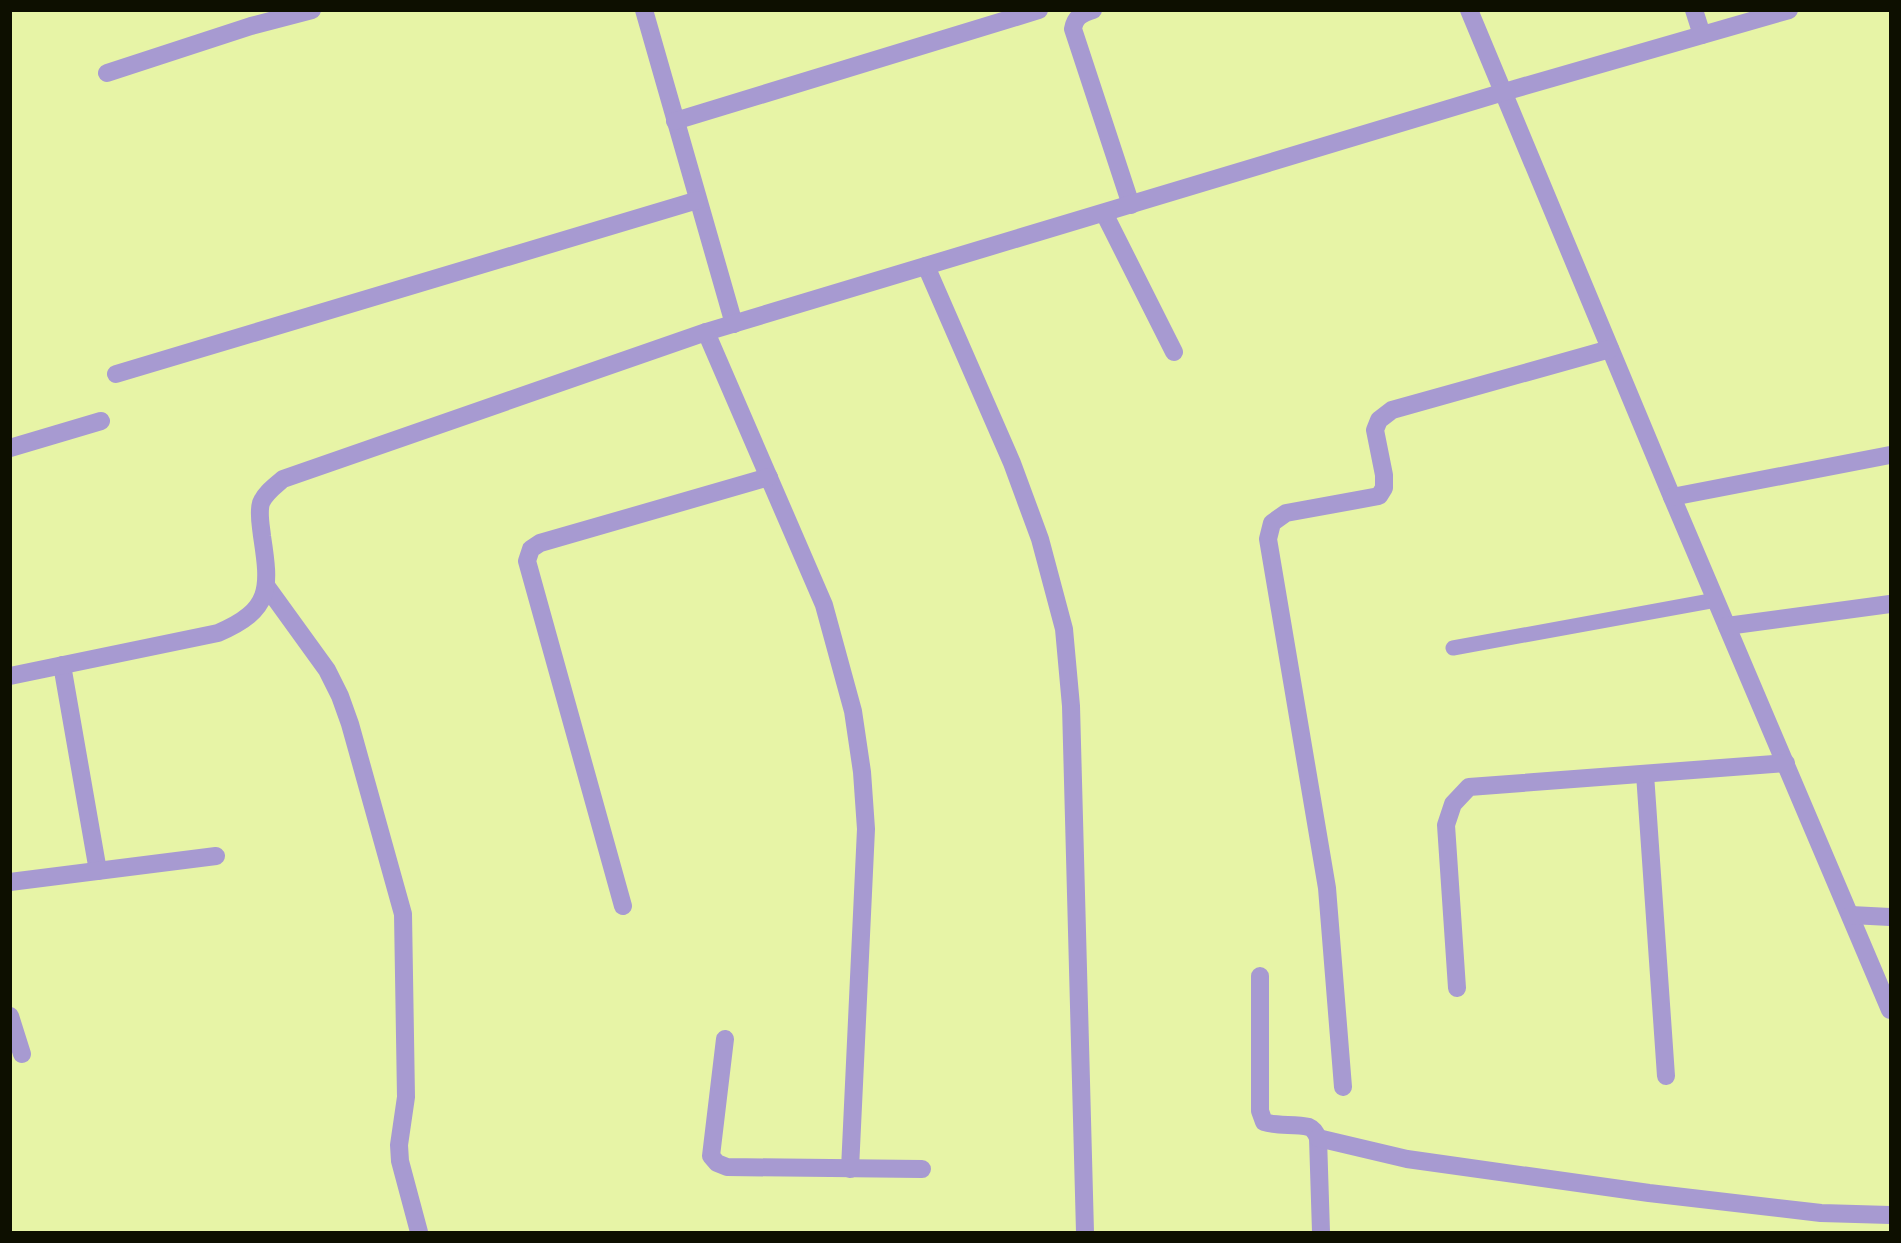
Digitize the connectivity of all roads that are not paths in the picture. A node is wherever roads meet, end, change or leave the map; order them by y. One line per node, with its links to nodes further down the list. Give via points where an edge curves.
1 (644, 10): 11 (street)
2 (1039, 10): 11 (street)
3 (1093, 10): 13 (street, via 1075,20 1073,29)
4 (1469, 10): 10 (street)
5 (1694, 10): 8 (street)
6 (1789, 10): 8 (street)
7 (301, 12): 9 (street)
8 (1702, 35): 10 (street)
9 (107, 73)
10 (1504, 92): 13 (street); 18 (street)
11 (675, 121): 12 (street)
12 (698, 200): 16 (street); 20 (street)
13 (1131, 205): 14 (street)
14 (1104, 213): 15 (street); 19 (street)
15 (926, 266): 16 (street); 54 (street, via 1012,463 1040,539 1064,629 1071,706)
16 (734, 324): 17 (street)
17 (706, 332): 24 (street); 26 (street, via 283,479 261,504)
18 (1610, 349): 25 (street); 48 (street, via 1392,410 1379,420 1375,430 1384,475 1384,488 1379,496 1286,513 1272,523 1268,539 1327,888)
19 (1174, 352)
20 (116, 375)
21 (101, 420): 22 (street)
22 (10, 448)
23 (1890, 455): 25 (street)
24 (769, 477): 38 (street, via 540,543 531,549 527,561); 50 (street, via 824,605 854,711 862,772 866,829)
25 (1672, 497): 27 (street)
26 (267, 588): 31 (street, via 249,617 218,633); 53 (street, via 327,670 340,696 403,914 406,1097 399,1145)
27 (1716, 600): 29 (street); 30 (lane)
28 (1890, 604): 29 (street)
29 (1727, 626): 33 (street)
30 (1453, 648)
31 (62, 665): 32 (street); 36 (street)
32 (10, 676)
33 (1786, 763): 34 (street); 39 (street)
34 (1645, 774): 42 (street, via 1468,788 1453,804 1446,825); 47 (street)
35 (216, 856): 36 (street)
36 (98, 871): 37 (street)
37 (10, 882)
38 (623, 906)
39 (1851, 915): 40 (street); 43 (street)
40 (1890, 917)
41 (1260, 976): 49 (street, via 1260,1112 1264,1122 1310,1127)
42 (1457, 988)
43 (1890, 1010)
44 (10, 1016): 46 (street)
45 (725, 1039): 50 (street, via 711,1156 717,1163 726,1167)
46 (22, 1054)
47 (1666, 1076)
48 (1343, 1087)
49 (1318, 1138): 52 (street, via 1407,1159 1638,1191 1821,1213); 55 (street)
50 (850, 1169): 51 (street)
51 (922, 1169)
52 (1890, 1215)
53 (419, 1233)
54 (1085, 1233)
55 (1321, 1233)

